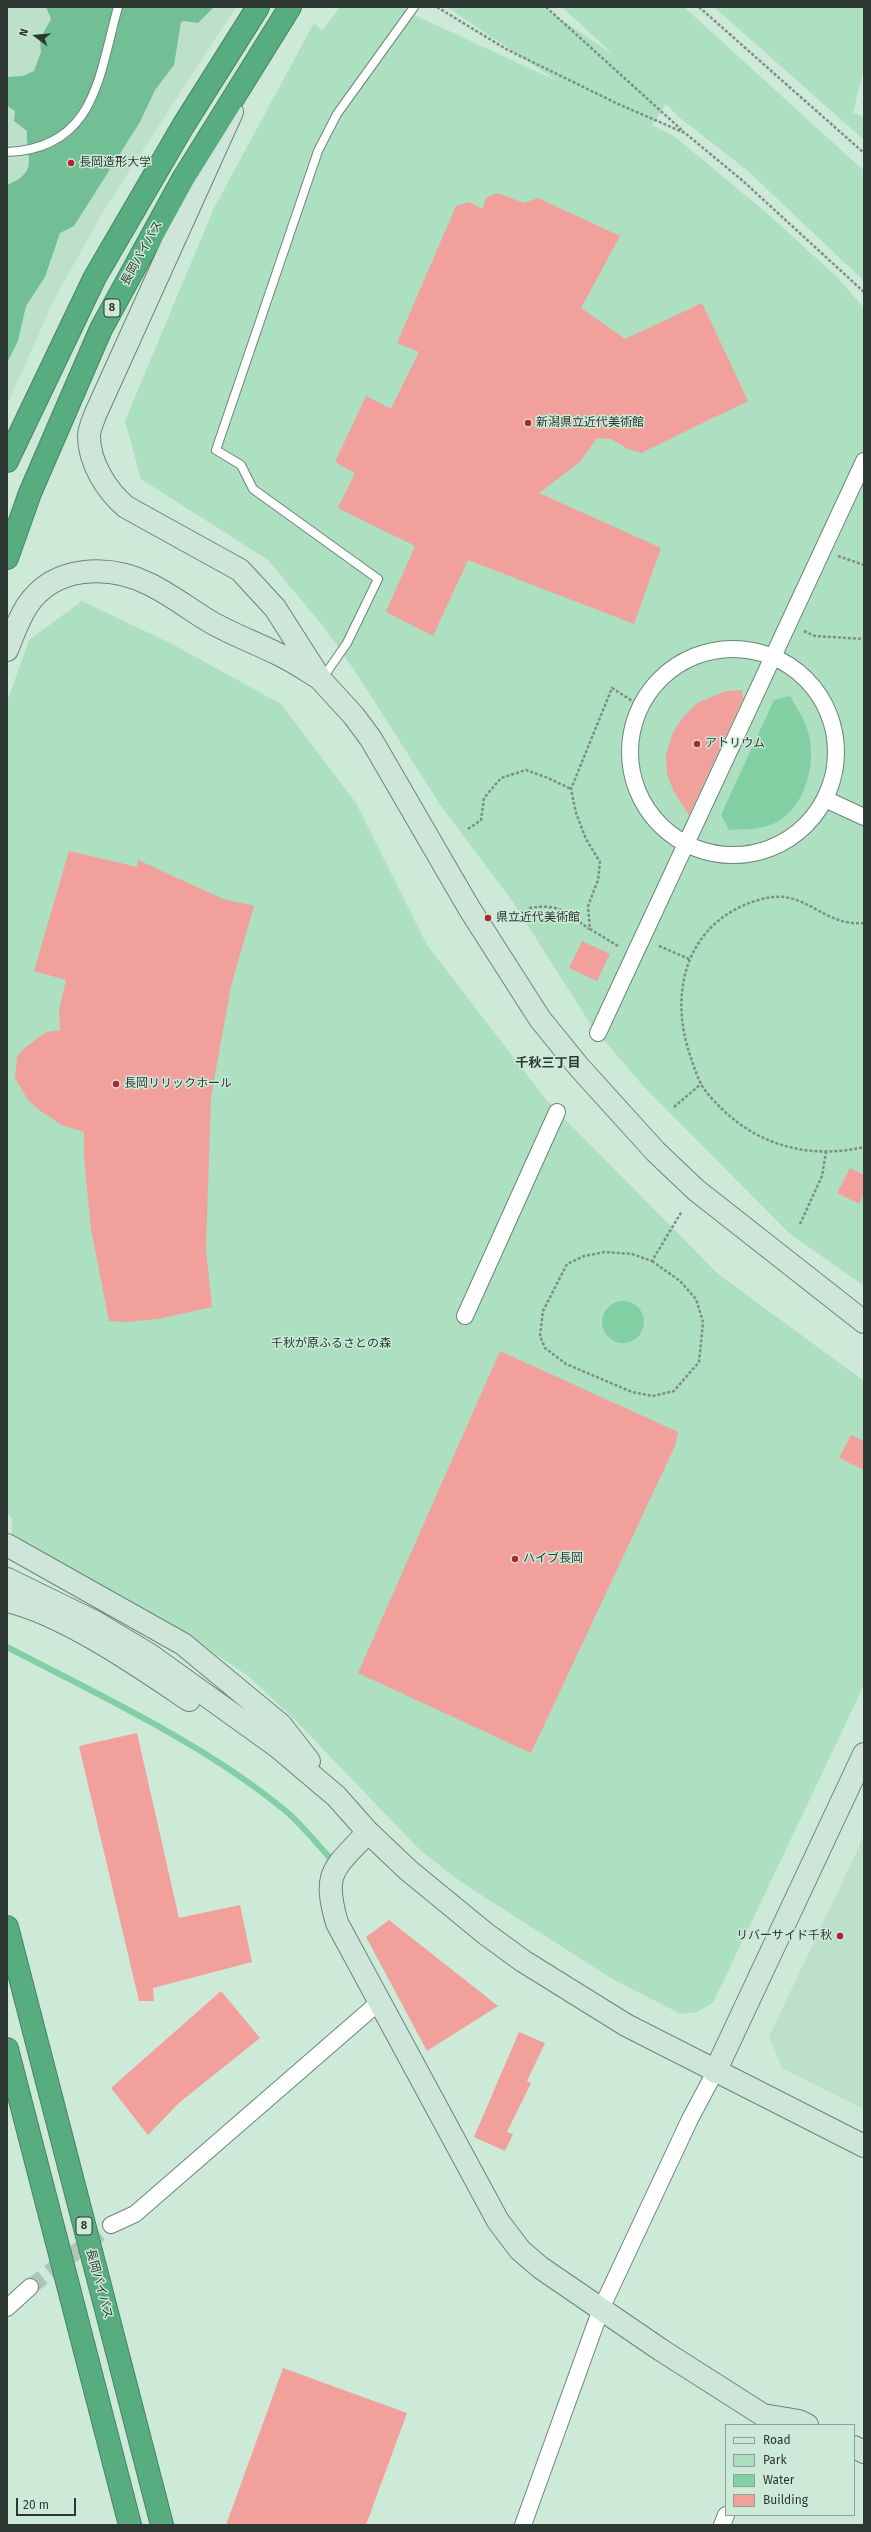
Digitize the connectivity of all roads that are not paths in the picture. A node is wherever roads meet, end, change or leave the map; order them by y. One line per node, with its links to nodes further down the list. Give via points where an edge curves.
1 (118, 7): 6 (lane, via 100,79 92,100 79,120 64,134 46,144 28,150)
2 (258, 7): 7 (highway, 8, via 187,119 95,277)
3 (290, 7): 5 (highway, 長岡バイパス / 8)
4 (414, 7): 12 (lane, via 337,114 318,150 216,450 241,464 253,489 378,579 347,643)
5 (249, 72): 9 (highway, 長岡バイパス / 8, via 179,186 101,329 30,493); 12 (street, via 95,415 89,436 102,479 112,495 126,507 240,570 275,608)
6 (7, 152)
7 (7, 461)
8 (864, 461): 11 (street, via 787,623)
9 (7, 558)
10 (7, 650): 12 (street, via 19,620 38,593 62,577 86,571 107,571 150,584 209,621 281,655)
11 (775, 656): 13 (street, via 797,669 814,689 834,726 837,749 834,772); 15 (street); 15 (street, via 750,649 722,648 699,653 675,665 656,683 640,706 632,731 629,758 634,784 645,809 661,830)
12 (321, 680): 19 (street, via 371,739 469,908 540,1019 578,1067 646,1142 696,1190)
13 (825, 799): 14 (street); 15 (street, via 812,819 766,850 740,855 719,855)
14 (864, 816)
15 (686, 846): 16 (street)
16 (598, 1032)
17 (557, 1112): 18 (street)
18 (465, 1316)
19 (864, 1322)
20 (7, 1545): 25 (street, via 183,1644 281,1725)
21 (7, 1579): 23 (street, via 95,1622 150,1655)
22 (7, 1601): 23 (street, via 46,1614 221,1721)
23 (278, 1747): 25 (street)
24 (864, 1754): 30 (street)
25 (336, 1796): 26 (street)
26 (368, 1832): 28 (street, via 336,1867 329,1884 337,1923); 30 (street, via 408,1870 523,1961 592,2006)
27 (7, 1927): 41 (highway, 長岡バイパス / 8)
28 (378, 2003): 32 (street, via 135,2214); 35 (street, via 498,2222 520,2250)
29 (7, 2049): 40 (highway)
30 (716, 2072): 31 (street); 35 (street, via 690,2120)
31 (864, 2146)
32 (111, 2225)
33 (30, 2287): 34 (street)
34 (7, 2308)
35 (601, 2308): 36 (street); 42 (street)
36 (761, 2420): 37 (street, via 799,2421)
37 (805, 2424)
38 (855, 2448): 39 (street)
39 (864, 2452)
40 (130, 2525)
41 (162, 2525)
42 (523, 2525)

